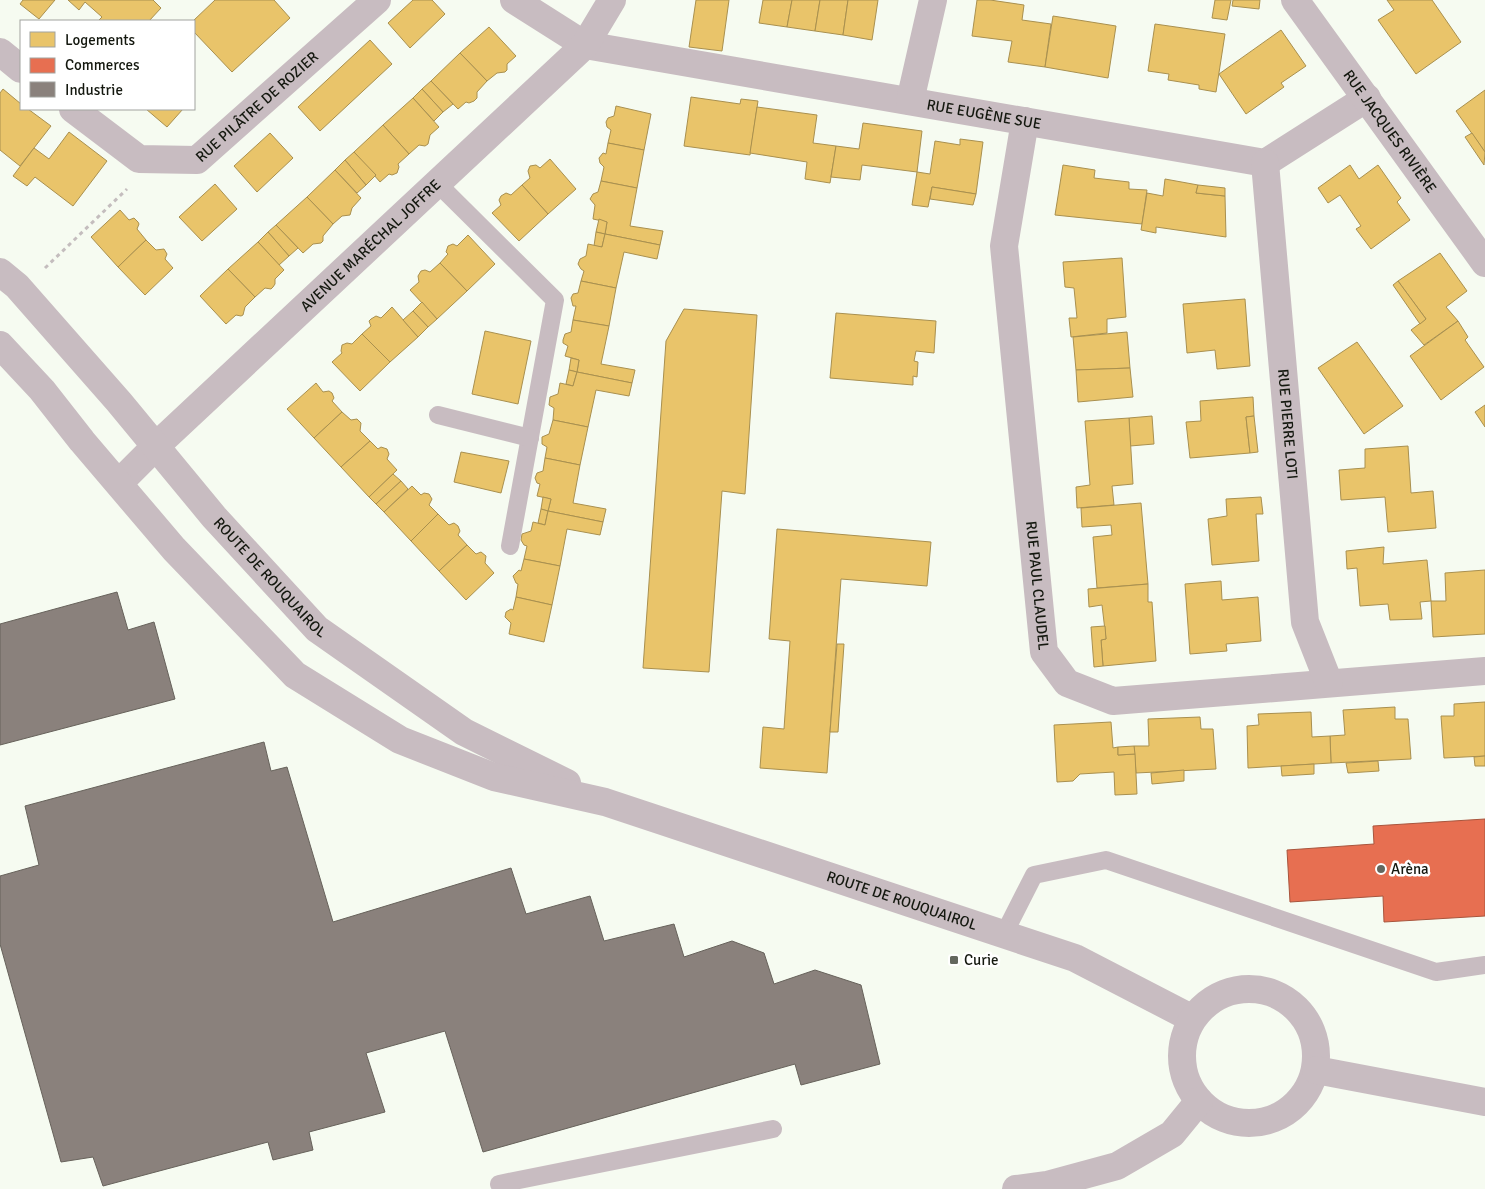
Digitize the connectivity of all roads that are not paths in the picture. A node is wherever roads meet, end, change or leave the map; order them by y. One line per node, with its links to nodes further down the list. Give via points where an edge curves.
1 (377, 0): 11 (street, RUE PILÂTRE DE ROZIER, via 197,160 139,159)
2 (514, 0): 6 (street)
3 (612, 0): 6 (street, AVENUE MARÉCHAL JOFFRE)
4 (932, 0): 10 (street)
5 (1295, 0): 9 (street, RUE JACQUES RIVIÈRE)
6 (585, 44): 10 (street, RUE EUGÈNE SUE); 14 (street, AVENUE MARÉCHAL JOFFRE)
7 (0, 52): 8 (street)
8 (20, 68)
9 (1367, 98): 13 (street); 15 (street, RUE JACQUES RIVIÈRE)
10 (910, 101): 12 (street, RUE EUGÈNE SUE)
11 (74, 110)
12 (1025, 121): 13 (street, RUE EUGÈNE SUE); 24 (street, RUE PAUL CLAUDEL, via 1004,246 1044,652 1067,683 1113,701)
13 (1265, 162): 24 (street, RUE PIERRE LOTI, via 1305,622)
14 (437, 183): 19 (lane, via 555,300); 20 (street, AVENUE MARÉCHAL JOFFRE)
15 (1485, 263)
16 (0, 272): 20 (street, ROUTE DE ROUQUAIROL, via 17,286)
17 (0, 345): 21 (street, ROUTE DE ROUQUAIROL)
18 (438, 415): 19 (lane)
19 (530, 438): 22 (lane)
20 (156, 446): 21 (street, AVENUE MARÉCHAL JOFFRE); 25 (street, ROUTE DE ROUQUAIROL, via 214,517 317,629 464,732)
21 (119, 483): 25 (street, ROUTE DE ROUQUAIROL, via 174,549 295,675 400,740 494,777)
22 (510, 546)
23 (1485, 671): 24 (street, RUE PAUL CLAUDEL)
24 (1329, 683)
25 (605, 802): 26 (street, ROUTE DE ROUQUAIROL)
26 (1004, 934): 27 (lane, via 1034,875 1106,860 1436,972); 28 (street, ROUTE DE ROUQUAIROL, via 1075,958)
27 (1485, 965)
28 (1191, 1018): 29 (street, via 1210,999 1235,989 1263,989 1287,1000 1306,1019 1316,1045); 30 (street, via 1183,1039 1181,1061 1187,1083)
29 (1316, 1070): 30 (street, via 1305,1094 1288,1111 1266,1121 1242,1123 1218,1116); 31 (street)
30 (1199, 1102): 34 (street, via 1172,1134 1117,1166)
31 (1485, 1102)
32 (773, 1128): 33 (lane)
33 (499, 1184)
34 (1047, 1187): 35 (street)
35 (1016, 1189)

